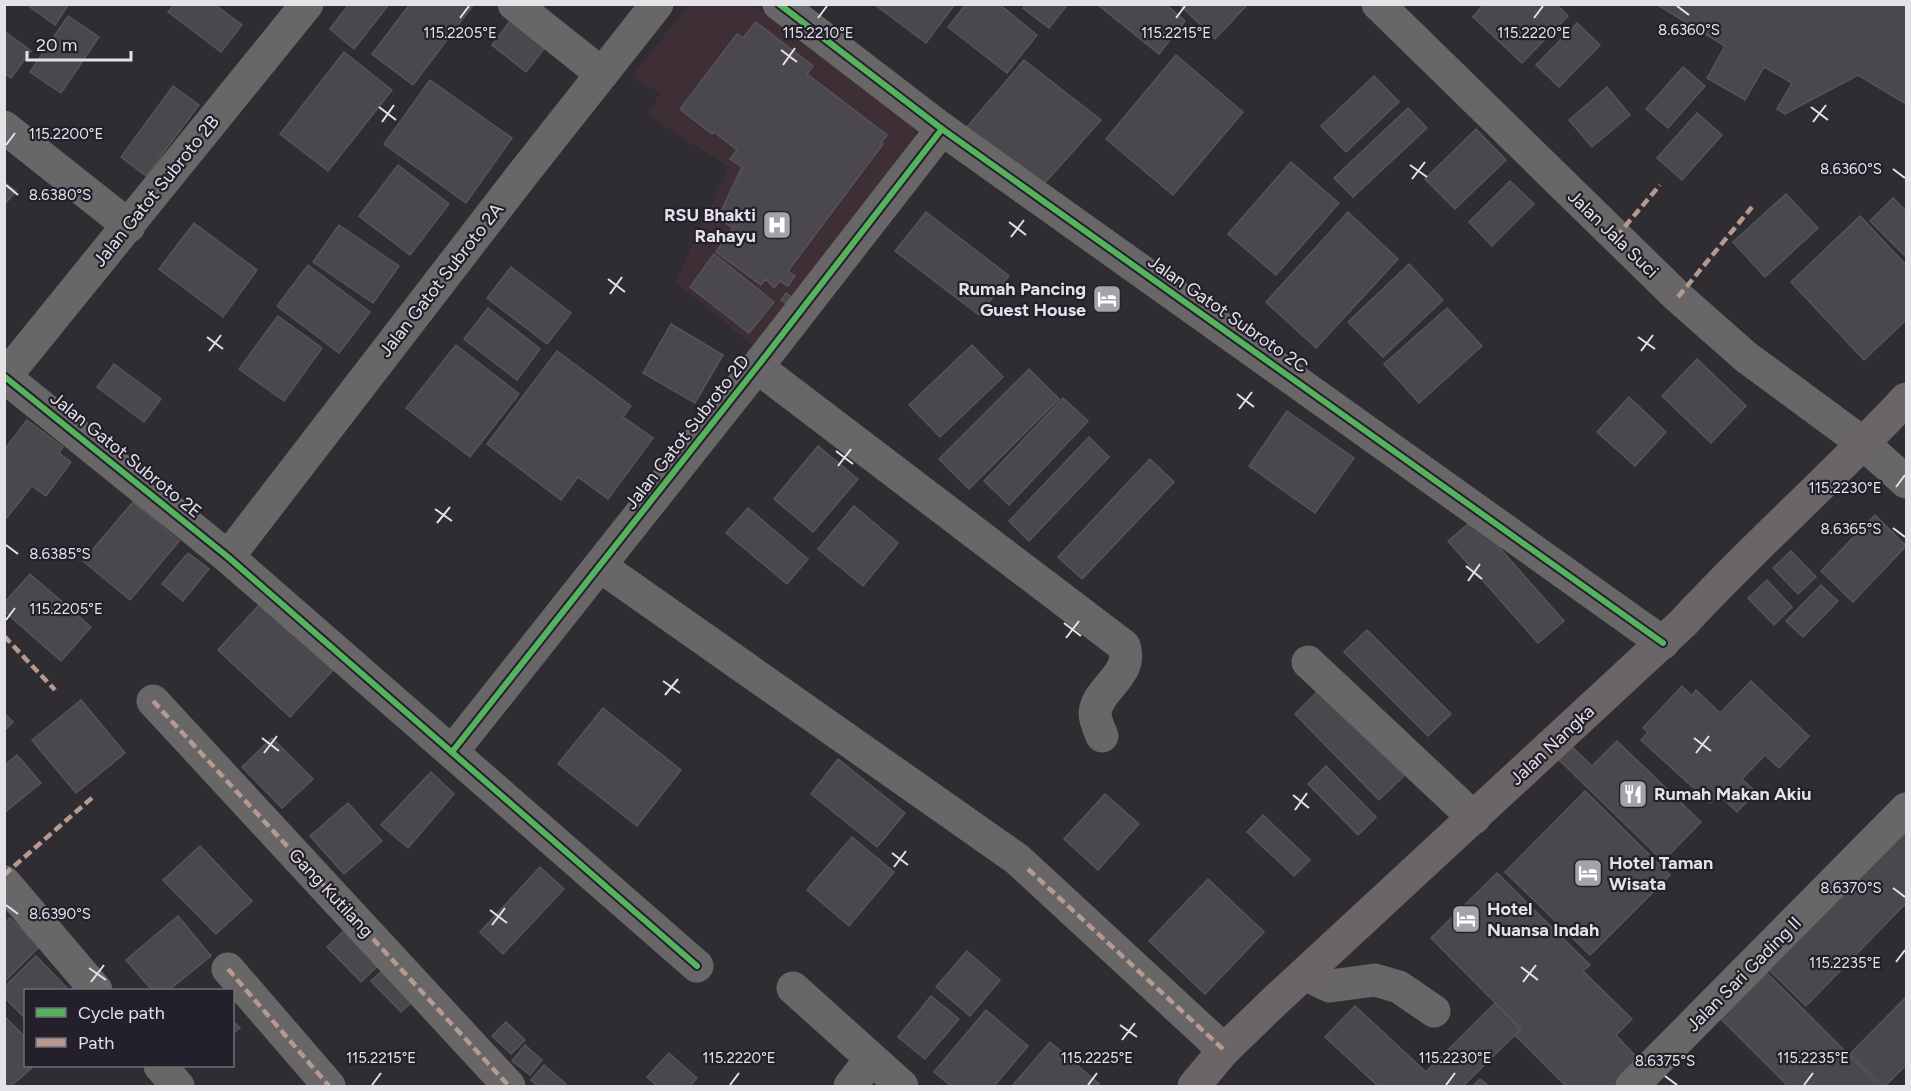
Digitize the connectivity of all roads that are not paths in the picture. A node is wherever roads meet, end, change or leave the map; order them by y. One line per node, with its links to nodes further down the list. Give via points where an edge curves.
1 (514, 4): 6 (street)
2 (657, 4): 6 (street, Jalan Gatot Subroto 2A)
3 (779, 4): 8 (street, Jalan Gatot Subroto 2C)
4 (1378, 4): 13 (street, Jalan Jala Suci, via 1678,297 1746,357)
5 (301, 7): 9 (street, Jalan Gatot Subroto 2B)
6 (602, 74): 15 (street, Jalan Gatot Subroto 2A)
7 (4, 127): 9 (street)
8 (942, 129): 10 (street, Jalan Gatot Subroto 2D); 17 (street, Jalan Gatot Subroto 2C)
9 (129, 225): 11 (street, Jalan Gatot Subroto 2B)
10 (758, 367): 16 (street, Jalan Gatot Subroto 2D); 20 (street, Jalan Gatot Subroto 2D, via 1124,646 1124,667 1097,704 1095,715)
11 (5, 378): 15 (street, Jalan Gatot Subroto 2E)
12 (1906, 399): 13 (main road, Jalan Nangka)
13 (1864, 444): 14 (street, Jalan Jala Suci); 17 (main road, Jalan Nangka)
14 (1906, 482)
15 (228, 557): 21 (street)
16 (600, 566): 21 (street, Jalan Gatot Subroto 2D); 31 (street, via 1017,859)
17 (1663, 643): 23 (main road, Jalan Nangka)
18 (1308, 662): 23 (street)
19 (153, 701): 36 (street, Gang Kutilang)
20 (1102, 736)
21 (452, 752): 25 (street)
22 (1906, 809): 40 (street, Jalan Sari Gading II)
23 (1474, 818): 27 (main road, Jalan Nangka)
24 (4, 882): 29 (street)
25 (697, 966)
26 (228, 969): 35 (street)
27 (1305, 974): 30 (street, via 1330,986 1375,980 1399,987); 31 (main road, Jalan Nangka)
28 (793, 988): 32 (street)
29 (95, 989)
30 (1434, 1011)
31 (1224, 1050): 39 (main road, Jalan Nangka)
32 (871, 1059): 37 (street); 38 (street)
33 (162, 1067): 34 (street)
34 (178, 1086)
35 (329, 1086)
36 (508, 1086)
37 (850, 1086)
38 (902, 1086)
39 (1194, 1086)
40 (1632, 1086)

